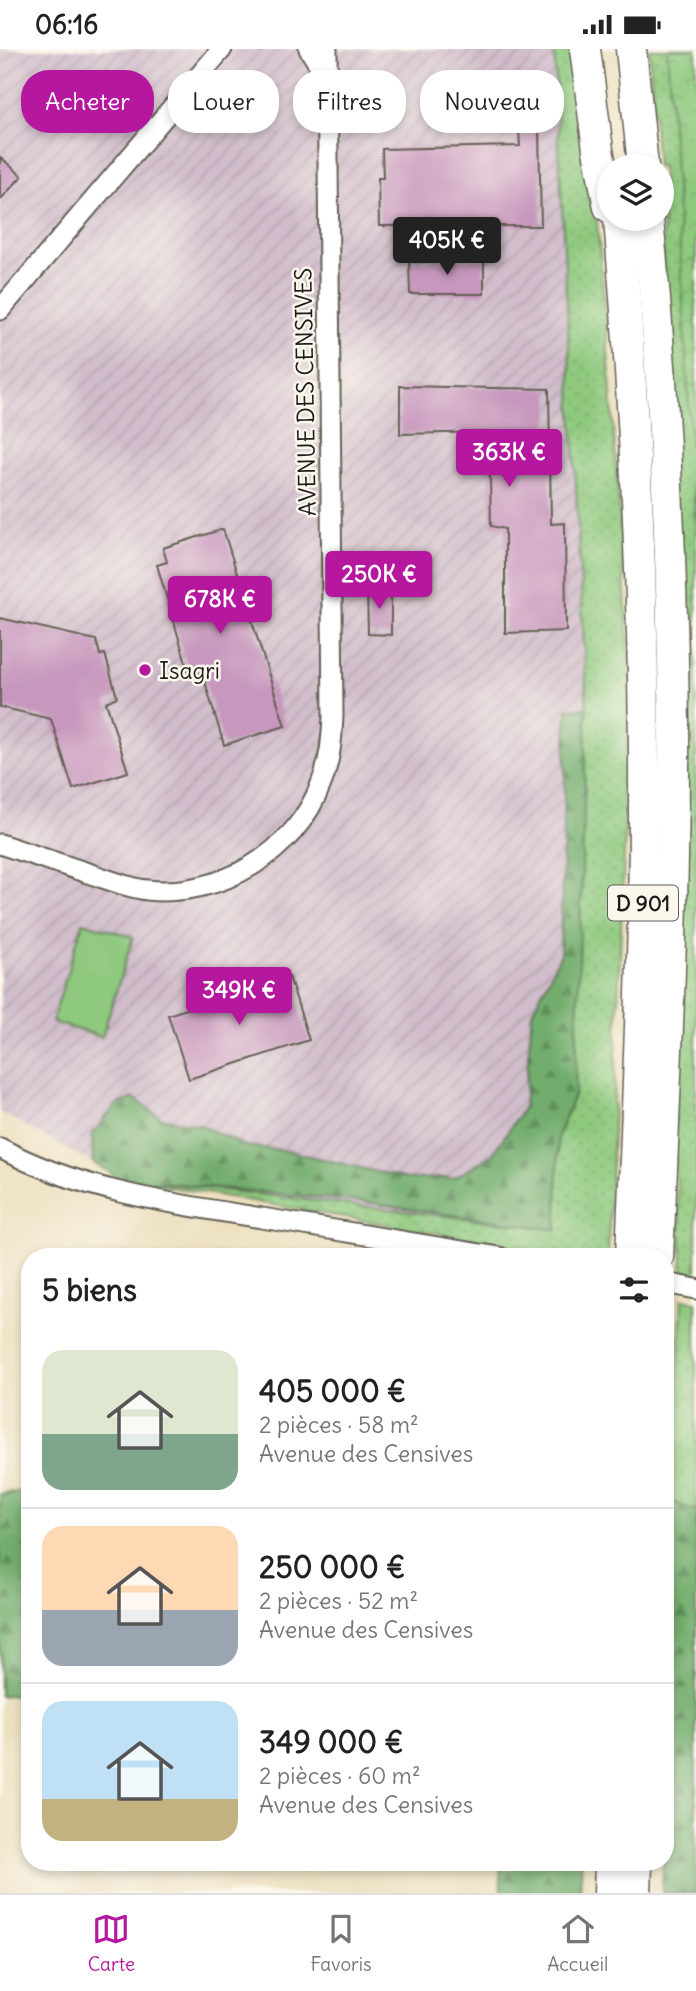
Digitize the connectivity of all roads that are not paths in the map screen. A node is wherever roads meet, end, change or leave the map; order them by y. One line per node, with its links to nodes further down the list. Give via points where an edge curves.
1 (222, 49): 17 (street)
2 (309, 49): 7 (street, AVENUE DES CENSIVES)
3 (327, 49): 8 (street, AVENUE DES CENSIVES)
4 (585, 49): 10 (main road)
5 (601, 49): 11 (main road)
6 (631, 49): 12 (main road)
7 (320, 70)
8 (326, 70)
9 (327, 133): 18 (street, AVENUE DES CENSIVES, via 333,716 330,751 314,801 297,827 244,870 176,890 130,887)
10 (599, 154)
11 (613, 154)
12 (642, 154)
13 (615, 231): 16 (main road)
14 (620, 231): 16 (main road, D 901)
15 (649, 231): 22 (main road, D 901, via 668,528 674,722)
16 (624, 270): 21 (main road, D 901, via 638,502 645,775)
17 (0, 310)
18 (0, 844)
19 (0, 1148): 20 (street, via 75,1180 158,1200)
20 (445, 1248)
21 (631, 1248)
22 (658, 1248)
23 (674, 1285): 24 (street)
24 (696, 1289)
25 (610, 1871): 27 (main road)
26 (637, 1871): 28 (main road)
27 (609, 1893)
28 (636, 1893)

